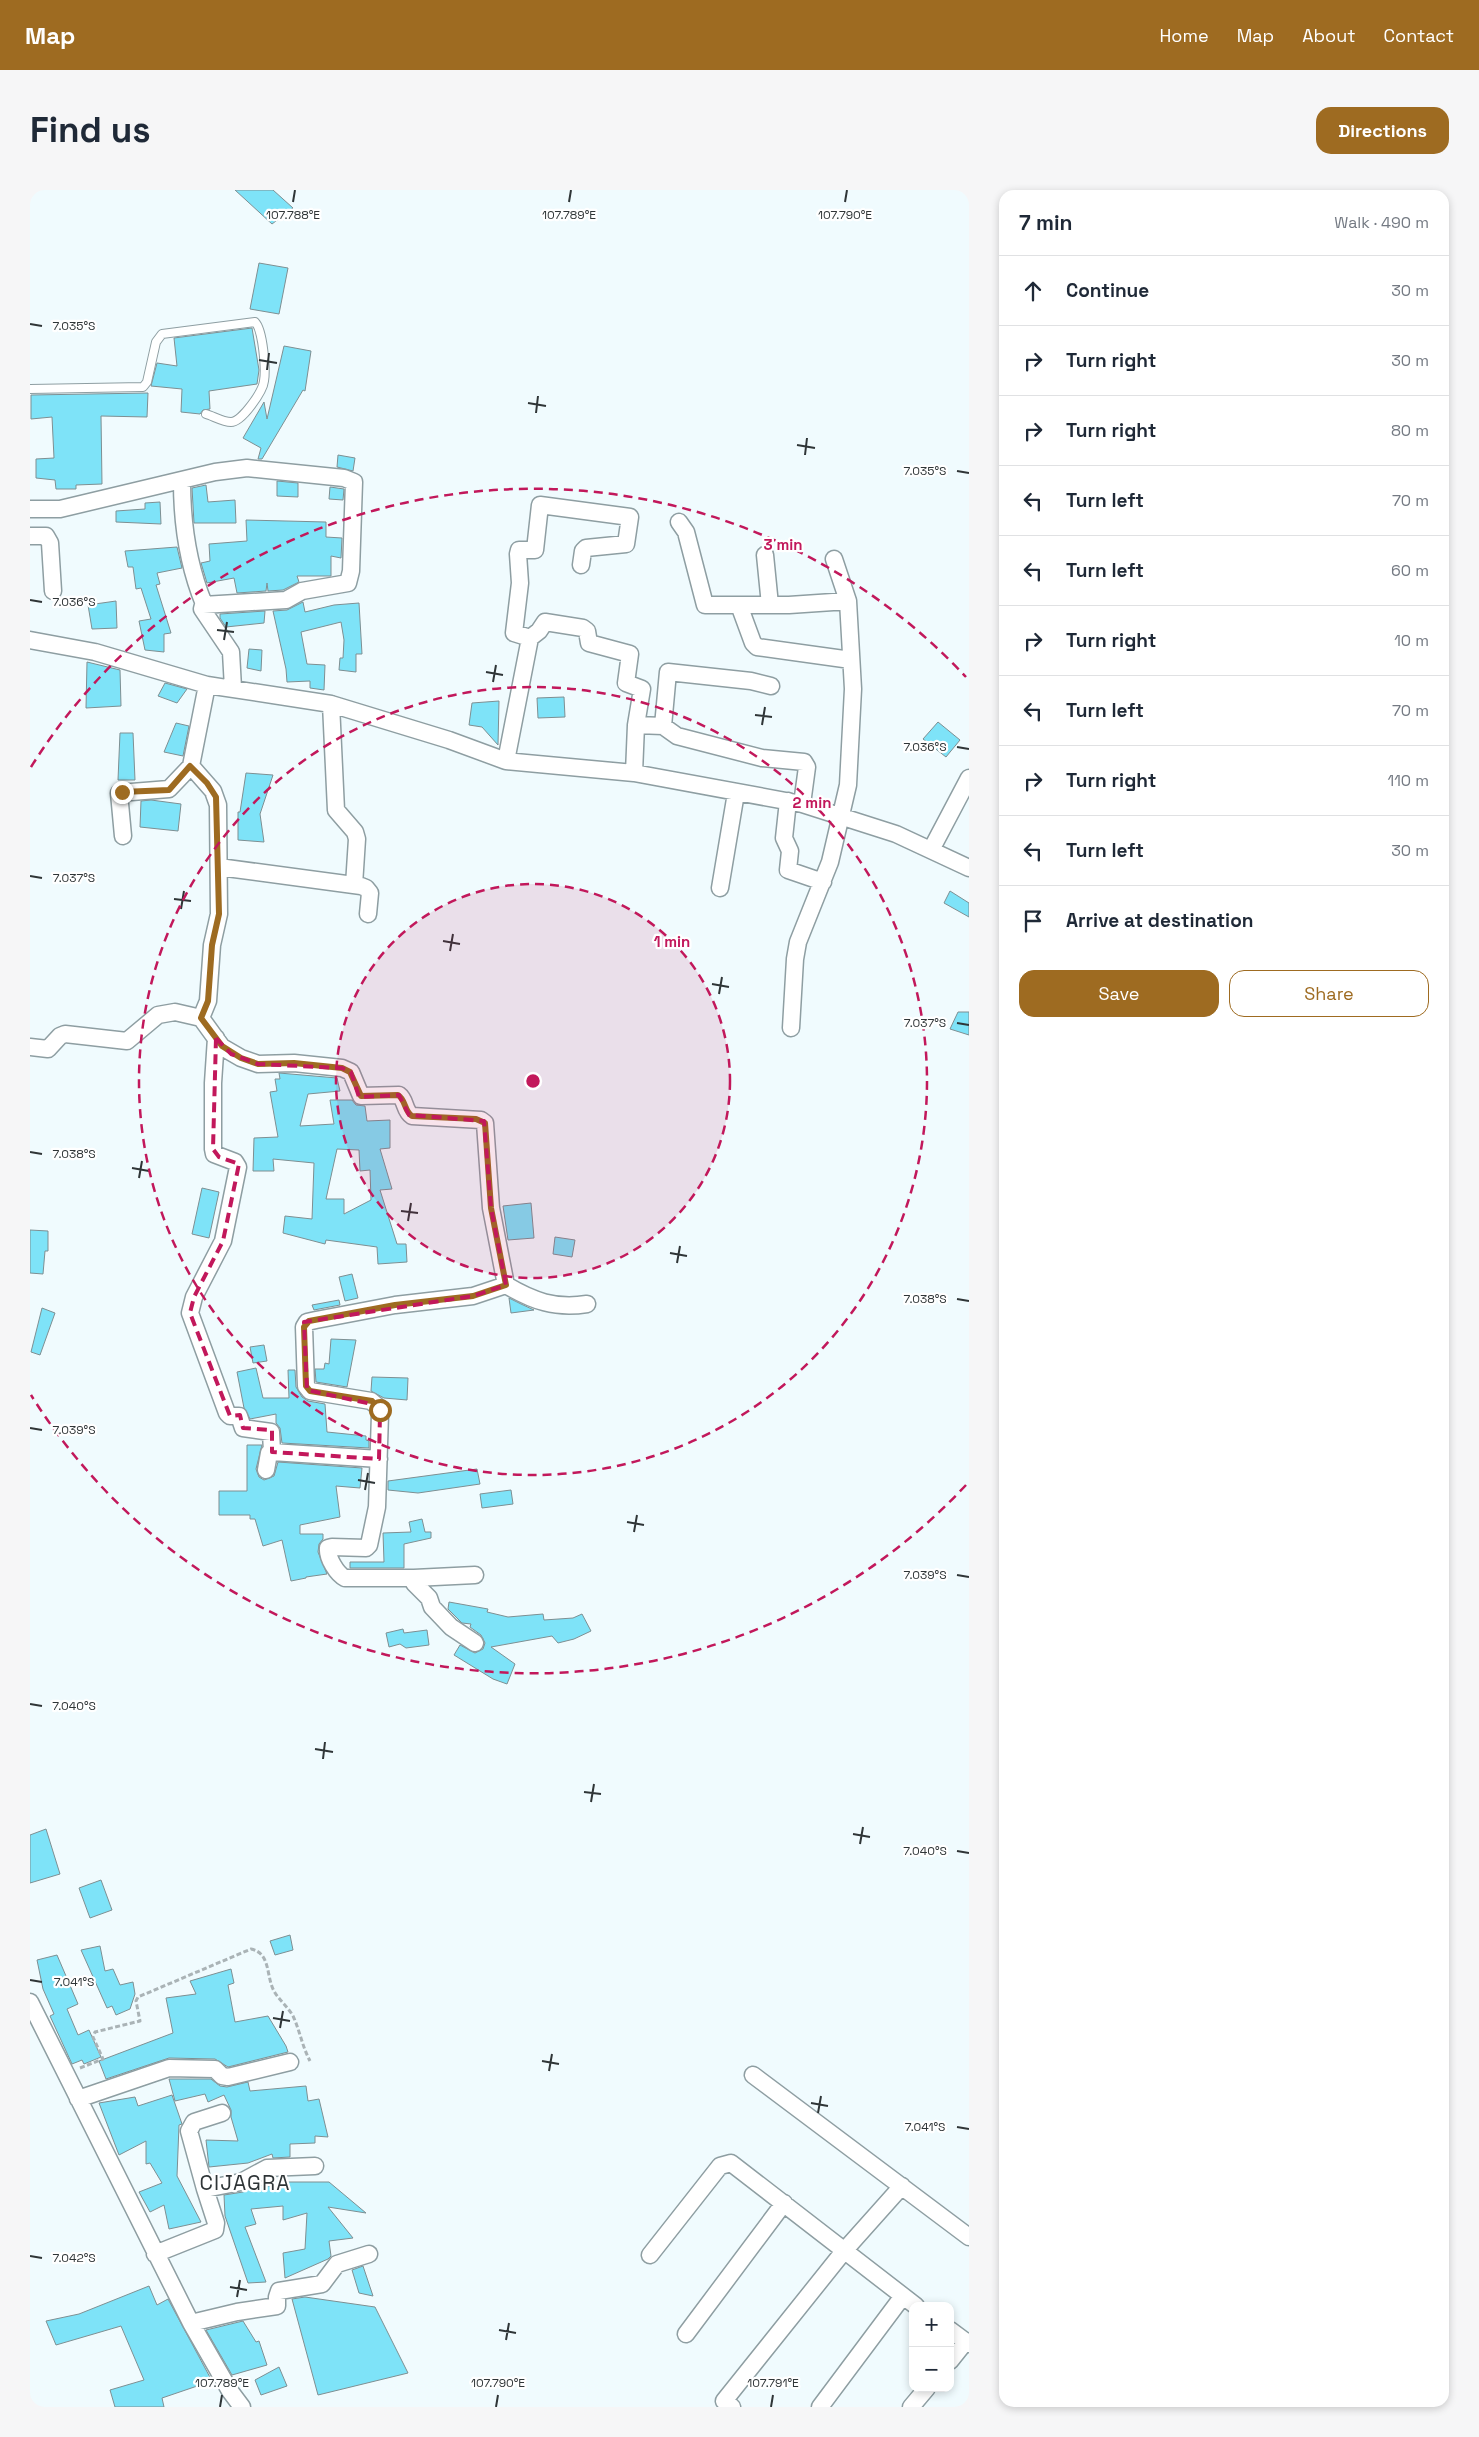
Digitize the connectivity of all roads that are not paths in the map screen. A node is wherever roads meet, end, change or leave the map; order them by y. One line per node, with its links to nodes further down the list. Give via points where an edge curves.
1 (30, 389): 2 (lane, via 143,387 156,342 162,334 255,322 261,332 264,375 261,389 246,413 237,420 232,422)
2 (206, 414)
3 (182, 482): 4 (street, via 60,509); 12 (street, via 182,514 191,568); 12 (street, via 215,472 247,468 344,478 354,483 348,583 302,591 286,600)
4 (30, 509)
5 (679, 522): 13 (street, via 686,532 704,603)
6 (30, 536): 10 (street, via 42,534 50,543)
7 (766, 555): 14 (street)
8 (834, 560): 11 (street)
9 (581, 565): 15 (street, via 586,548 626,544 630,517 540,505 535,550 519,550 518,554 520,583 514,633)
10 (53, 591)
11 (848, 601): 14 (street); 17 (street)
12 (204, 604): 20 (street, via 202,609 231,652)
13 (738, 605): 14 (street); 17 (street, via 757,647)
14 (770, 605)
15 (530, 638): 22 (street, via 539,631 543,622 583,628 587,631 589,643 630,654 626,683 642,689); 24 (street)
16 (30, 640): 18 (street, via 95,652)
17 (852, 660): 30 (street, via 848,785)
18 (207, 685): 20 (street); 25 (street)
19 (771, 686): 23 (street, via 668,672)
20 (233, 688): 21 (street)
21 (331, 704): 24 (street); 36 (street, via 336,810 357,838)
22 (636, 725): 23 (street); 26 (street)
23 (663, 726): 29 (street, via 677,736 753,756 804,762 807,766)
24 (506, 761): 26 (street)
25 (190, 766): 31 (street, via 169,790 119,793); 33 (street, via 216,797)
26 (634, 773): 28 (street)
27 (969, 778): 32 (street)
28 (736, 793): 29 (street); 37 (street)
29 (795, 803): 30 (street); 35 (street, via 784,838 790,851 788,870)
30 (841, 815): 32 (street); 35 (street)
31 (123, 836)
32 (931, 850): 34 (street)
33 (219, 867): 36 (street); 39 (street, via 219,914 212,945 208,1001)
34 (969, 868)
35 (823, 882): 40 (street, via 798,942)
36 (354, 885): 38 (street, via 369,890)
37 (720, 888)
38 (368, 914)
39 (201, 1018): 41 (street); 42 (street, via 175,1012 158,1015 127,1042 65,1034 48,1049)
40 (792, 1028)
41 (216, 1038): 43 (street, via 231,1054 258,1064 294,1063 342,1068 350,1072 361,1096 398,1095 412,1116 484,1121 491,1208); 45 (street, via 213,1149 214,1154 235,1162 238,1168 223,1241 194,1297 190,1313 227,1413 239,1416 243,1428 271,1432)
42 (30, 1047)
43 (506, 1285): 44 (street, via 547,1304); 46 (street, via 473,1296 395,1305 307,1322 304,1327 308,1388 316,1393 367,1400 376,1405 380,1414)
44 (587, 1304)
45 (272, 1452): 46 (street); 47 (street)
46 (378, 1459): 49 (street, via 377,1507 369,1546 332,1547 328,1548 328,1554 340,1576 345,1578)
47 (266, 1470)
48 (475, 1575): 49 (street)
49 (414, 1578): 50 (street, via 414,1583 429,1598 432,1607 451,1627)
50 (475, 1643)
51 (30, 2002): 54 (street)
52 (290, 2062): 54 (street, via 228,2077 215,2069 169,2068)
53 (753, 2075): 57 (street)
54 (78, 2099): 62 (street)
55 (222, 2113): 58 (street, via 194,2122 189,2131)
56 (315, 2166): 58 (street, via 267,2168 241,2182)
57 (902, 2186): 60 (street); 61 (street)
58 (205, 2189): 62 (street, via 216,2230)
59 (784, 2203): 61 (street); 64 (street, via 739,2166 726,2163 720,2166); 68 (street)
60 (969, 2237)
61 (844, 2251): 65 (street); 73 (street, via 724,2401)
62 (155, 2254): 66 (street)
63 (368, 2254): 66 (street, via 337,2264 322,2284 279,2291 277,2306)
64 (650, 2255)
65 (910, 2301): 74 (street)
66 (191, 2323): 72 (street)
67 (954, 2333): 69 (street)
68 (686, 2334)
69 (968, 2343): 70 (street)
70 (954, 2357)
71 (924, 2392): 75 (street)
72 (242, 2407)
73 (732, 2407)
74 (820, 2407)
75 (911, 2407)

